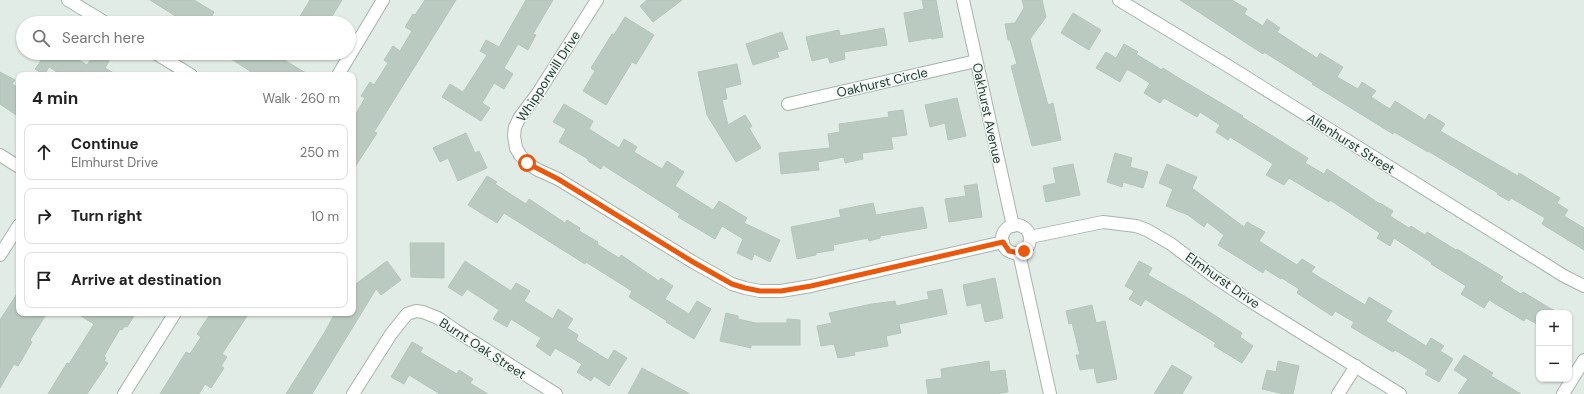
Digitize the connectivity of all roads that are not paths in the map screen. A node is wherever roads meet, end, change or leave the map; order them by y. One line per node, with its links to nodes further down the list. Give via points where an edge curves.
1 (68, 0): 6 (street)
2 (383, 0): 7 (street)
3 (597, 0): 19 (street, Whipporwill Drive, via 515,127 516,148 527,163 538,170 558,179 721,278 760,291 781,291 811,286)
4 (964, 0): 10 (street, Oakhurst Avenue)
5 (1119, 0): 22 (street, Allenhurst Street)
6 (94, 16)
7 (356, 45)
8 (166, 60): 11 (street)
9 (347, 60): 12 (street)
10 (976, 61): 13 (street, Oakhurst Circle); 16 (street, Oakhurst Avenue)
11 (186, 72)
12 (340, 72)
13 (788, 104)
14 (0, 155): 15 (street)
15 (16, 165)
16 (1013, 226): 18 (street, via 1024,228); 19 (street, via 1005,232)
17 (16, 230): 21 (street)
18 (1030, 237): 20 (street, via 1028,247); 25 (street, Elmhurst Drive, via 1103,222 1147,230 1171,244 1235,291)
19 (1003, 242): 20 (street, via 1009,251)
20 (1019, 253): 29 (street)
21 (0, 255)
22 (1584, 286)
23 (173, 316): 26 (street)
24 (1584, 360): 32 (street)
25 (1356, 366): 30 (street); 31 (street, Elmhurst Drive)
26 (124, 394)
27 (353, 394): 28 (street, Burnt Oak Street, via 391,334 407,314 416,311 438,318)
28 (556, 394)
29 (1050, 394)
30 (1338, 394)
31 (1400, 394)
32 (1563, 394)

